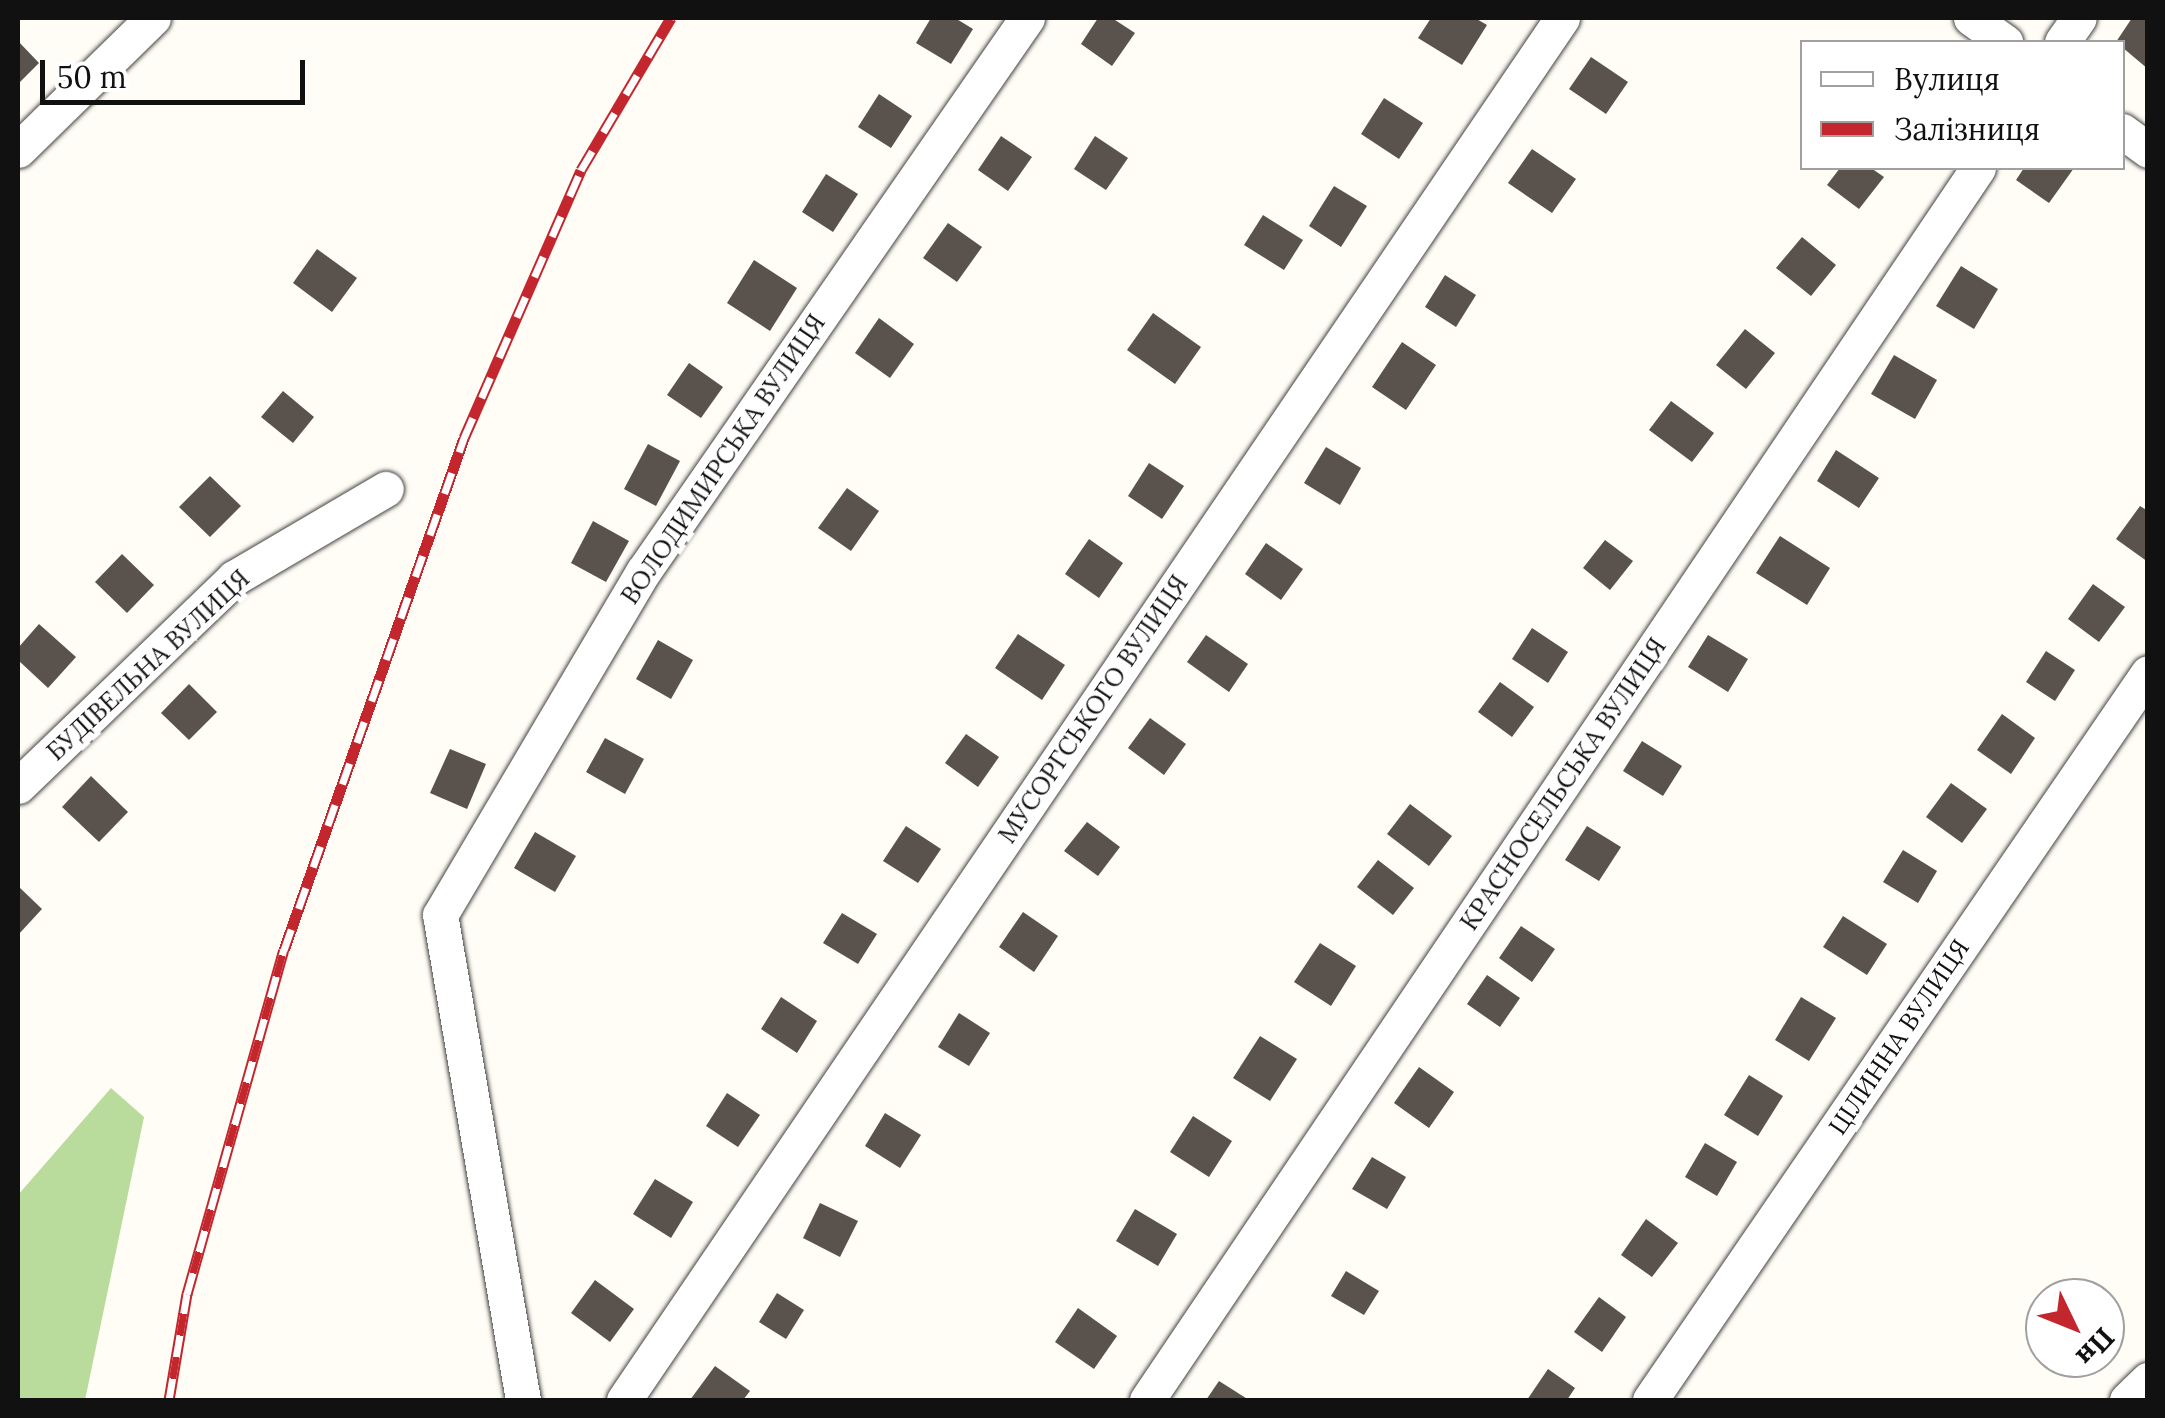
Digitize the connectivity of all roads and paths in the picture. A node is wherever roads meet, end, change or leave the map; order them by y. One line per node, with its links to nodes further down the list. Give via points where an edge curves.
1 (152, 18): 9 (street)
2 (1027, 18): 16 (street, ВОЛОДИМИРСЬКА ВУЛИЦЯ, via 643,572 440,915)
3 (1562, 18): 17 (street, МУСОРГСЬКОГО ВУЛИЦЯ)
4 (1972, 18): 6 (street)
5 (2078, 18): 7 (street)
6 (2002, 40)
7 (2063, 40)
8 (2125, 133): 10 (street)
9 (18, 150)
10 (2148, 150)
11 (1977, 170): 18 (street, КРАСНОСЕЛЬСЬКА ВУЛИЦЯ)
12 (386, 489): 14 (street, БУДІВЕЛЬНА ВУЛИЦЯ, via 234,578)
13 (2148, 673): 19 (street, ЦІЛИННА ВУЛИЦЯ)
14 (18, 786)
15 (2148, 1380): 20 (street)
16 (523, 1400)
17 (624, 1400)
18 (1147, 1400)
19 (1650, 1400)
20 (2126, 1400)

